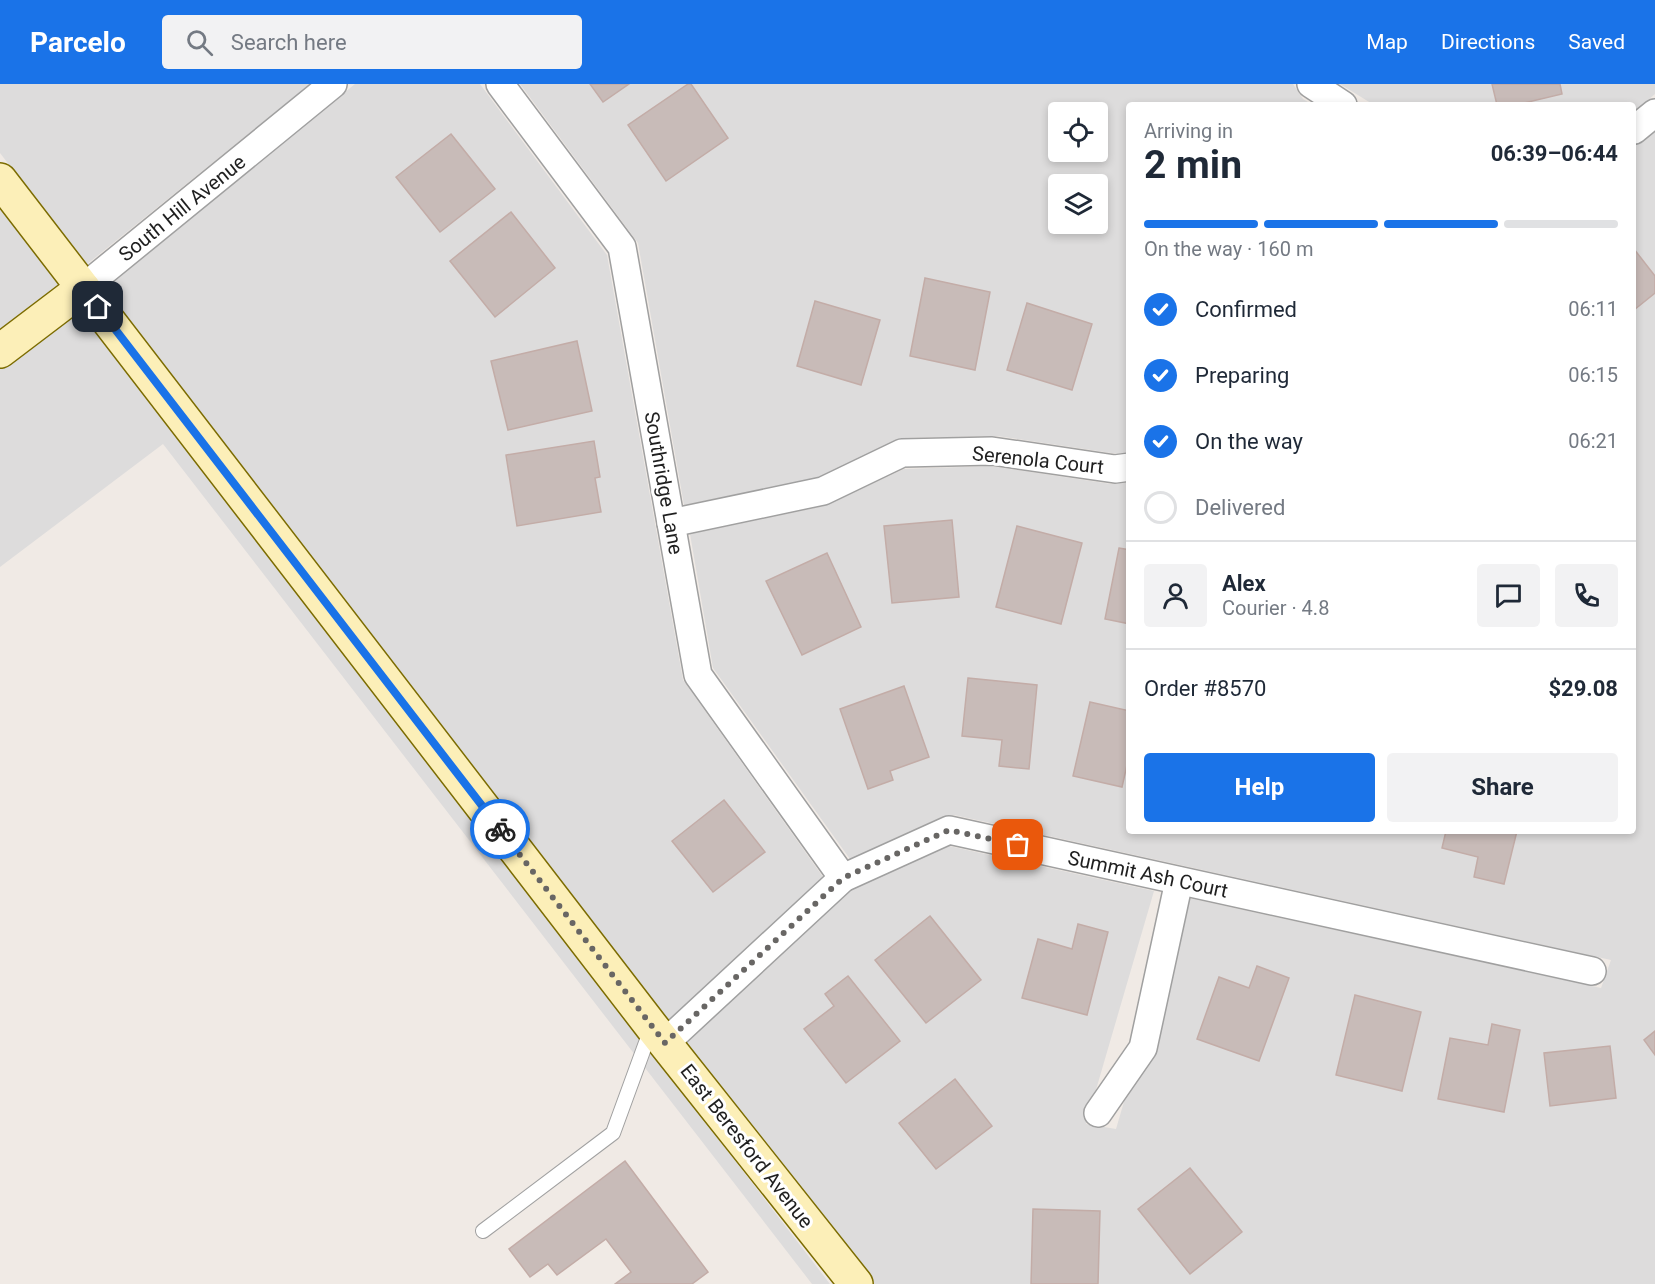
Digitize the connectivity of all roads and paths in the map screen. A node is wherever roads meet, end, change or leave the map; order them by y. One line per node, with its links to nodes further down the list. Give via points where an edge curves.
1 (333, 84): 8 (street, South Hill Avenue)
2 (500, 84): 11 (street, Southridge Lane, via 622,247)
3 (1311, 84): 4 (street)
4 (1338, 102)
5 (1655, 113): 6 (street)
6 (1636, 128)
7 (0, 180): 8 (street, East Beresford Avenue)
8 (83, 288): 9 (street, South Hill Avenue); 15 (street, East Beresford Avenue)
9 (0, 351)
10 (1126, 468): 11 (street, Serenola Court, via 992,451 902,453 823,491)
11 (671, 523): 12 (street, Southridge Lane, via 698,675)
12 (843, 878): 13 (street, Summit Ash Court, via 949,830); 15 (street, Summit Ash Court)
13 (1179, 881): 14 (street, Summit Ash Court); 16 (street, via 1143,1048)
14 (1592, 970)
15 (658, 1035): 17 (lane, via 613,1133); 18 (street, East Beresford Avenue)
16 (1098, 1113)
17 (483, 1231)
18 (856, 1284)

